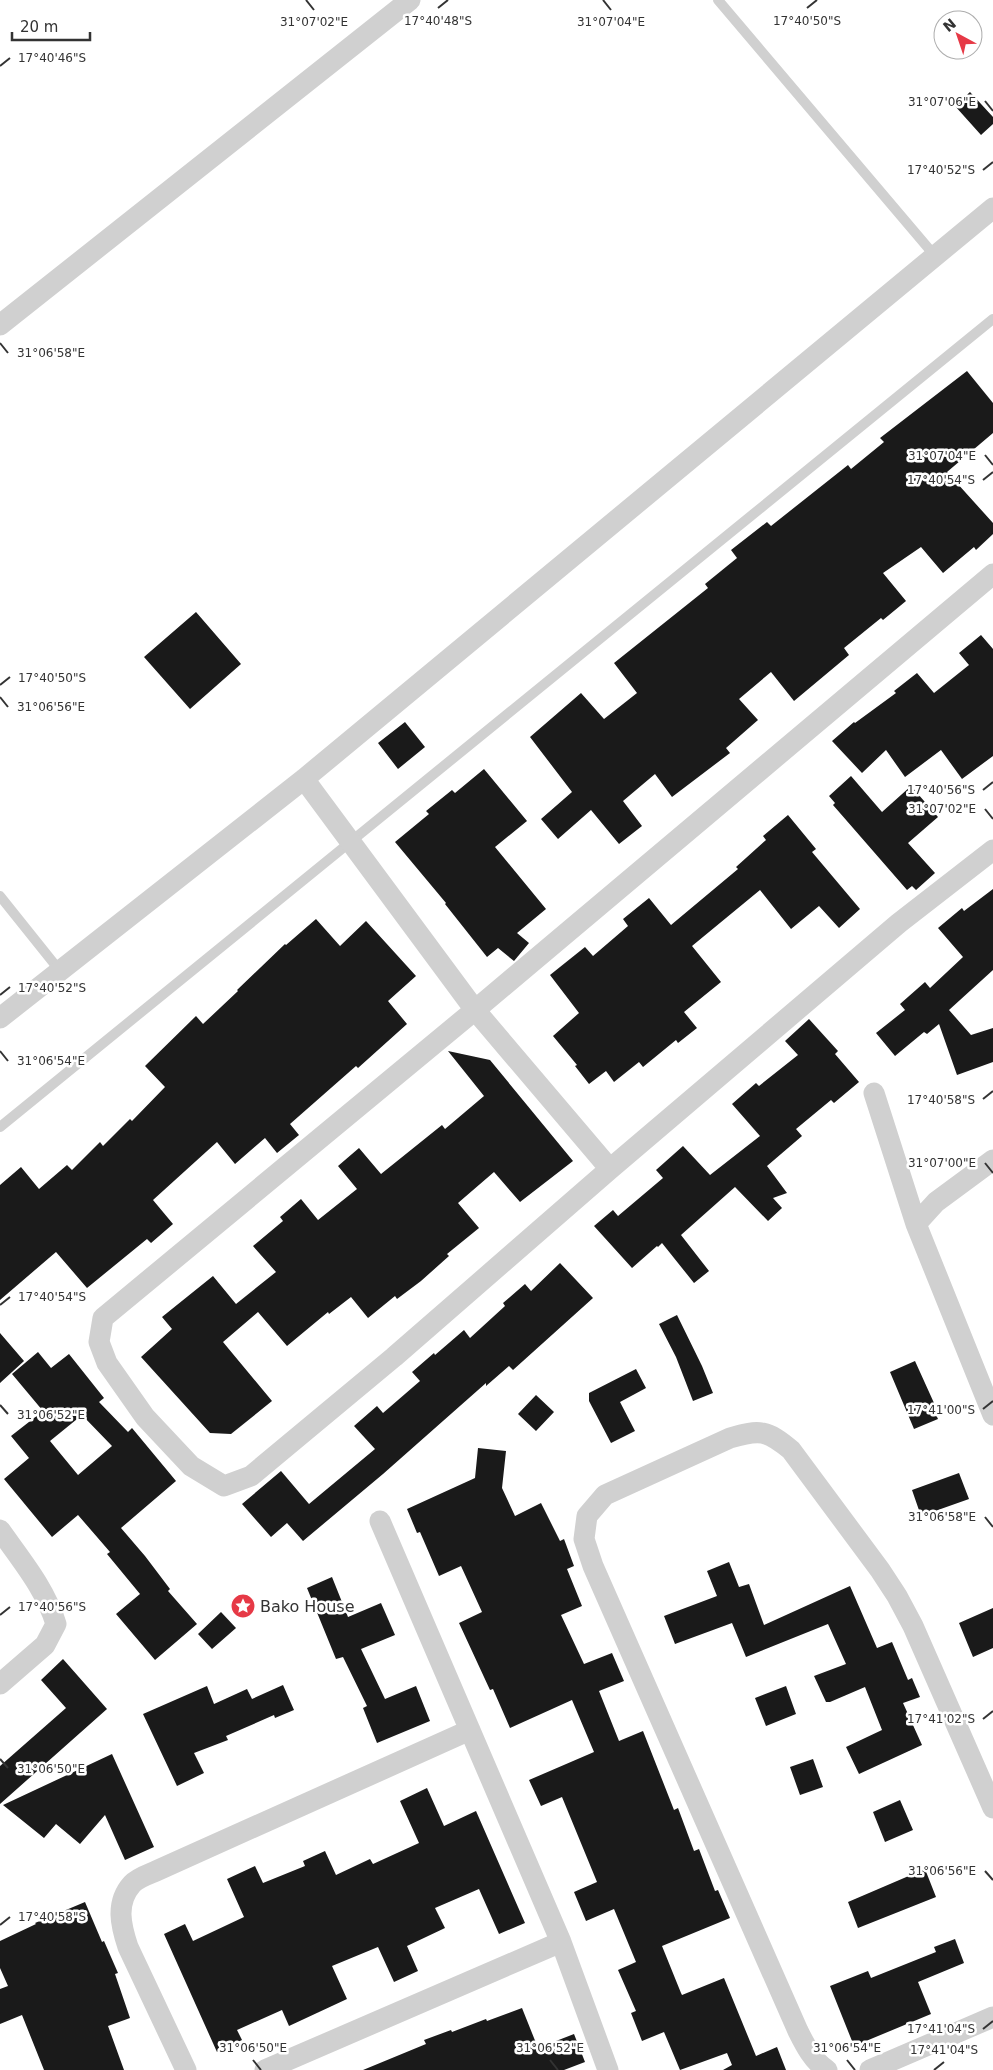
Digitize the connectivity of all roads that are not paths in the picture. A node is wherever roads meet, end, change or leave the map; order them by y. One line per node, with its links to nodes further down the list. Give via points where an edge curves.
1 (410, 0): 6 (street)
2 (718, 0): 4 (lane)
3 (993, 208): 4 (street)
4 (935, 256): 8 (street)
5 (993, 319): 9 (lane)
6 (0, 325)
7 (993, 574): 13 (street)
8 (304, 780): 9 (street); 12 (street)
9 (350, 844): 13 (street); 16 (lane)
10 (993, 850): 18 (street, via 899,923)
11 (0, 896): 12 (lane)
12 (60, 971): 14 (street)
13 (475, 1010): 18 (street); 18 (street, via 103,1318 99,1342 107,1363 145,1417 191,1466 224,1486 251,1476)
14 (0, 1018)
15 (874, 1093): 19 (street)
16 (0, 1127)
17 (993, 1160): 19 (street, via 936,1202)
18 (610, 1169)
19 (916, 1224): 20 (street)
20 (993, 1415)
21 (380, 1521): 24 (street)
22 (0, 1530): 23 (street, via 38,1583 50,1604 56,1624 45,1645)
23 (0, 1684)
24 (470, 1730): 26 (street); 28 (street, via 132,1883 121,1905 121,1926)
25 (993, 1808): 31 (street, via 897,1596 791,1450 773,1435 751,1432 730,1438 605,1495 587,1516 584,1539 593,1566 798,2031 808,2050)
26 (561, 1942): 29 (street); 30 (street)
27 (993, 2017): 32 (street)
28 (186, 2070)
29 (265, 2070)
30 (608, 2070)
31 (827, 2070)
32 (870, 2070)

